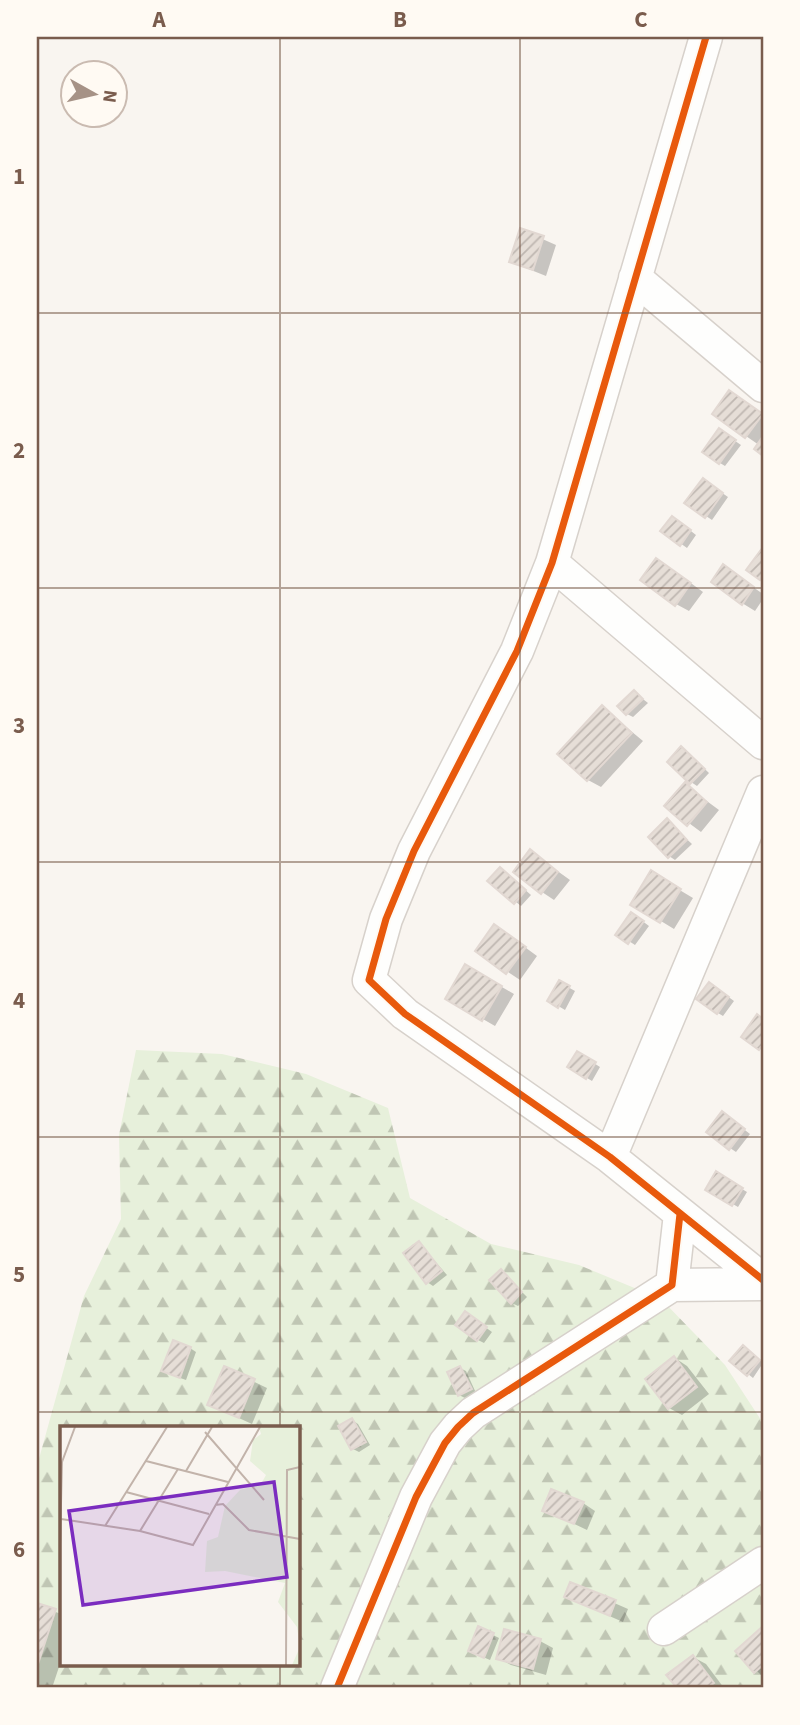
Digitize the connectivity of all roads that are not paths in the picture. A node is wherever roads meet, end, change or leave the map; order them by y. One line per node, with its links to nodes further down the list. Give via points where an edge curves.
1 (706, 37): 2 (street)
2 (635, 278): 3 (street); 4 (street)
3 (763, 386)
4 (552, 563): 5 (street); 7 (street, via 517,651 414,851 386,919 369,981 405,1014)
5 (763, 743)
6 (763, 792): 7 (street)
7 (610, 1157): 8 (street)
8 (680, 1214): 9 (street); 10 (street)
9 (763, 1282): 10 (street)
10 (672, 1285): 13 (street, via 458,1427 416,1497)
11 (763, 1563): 12 (street)
12 (664, 1629)
13 (337, 1688)

